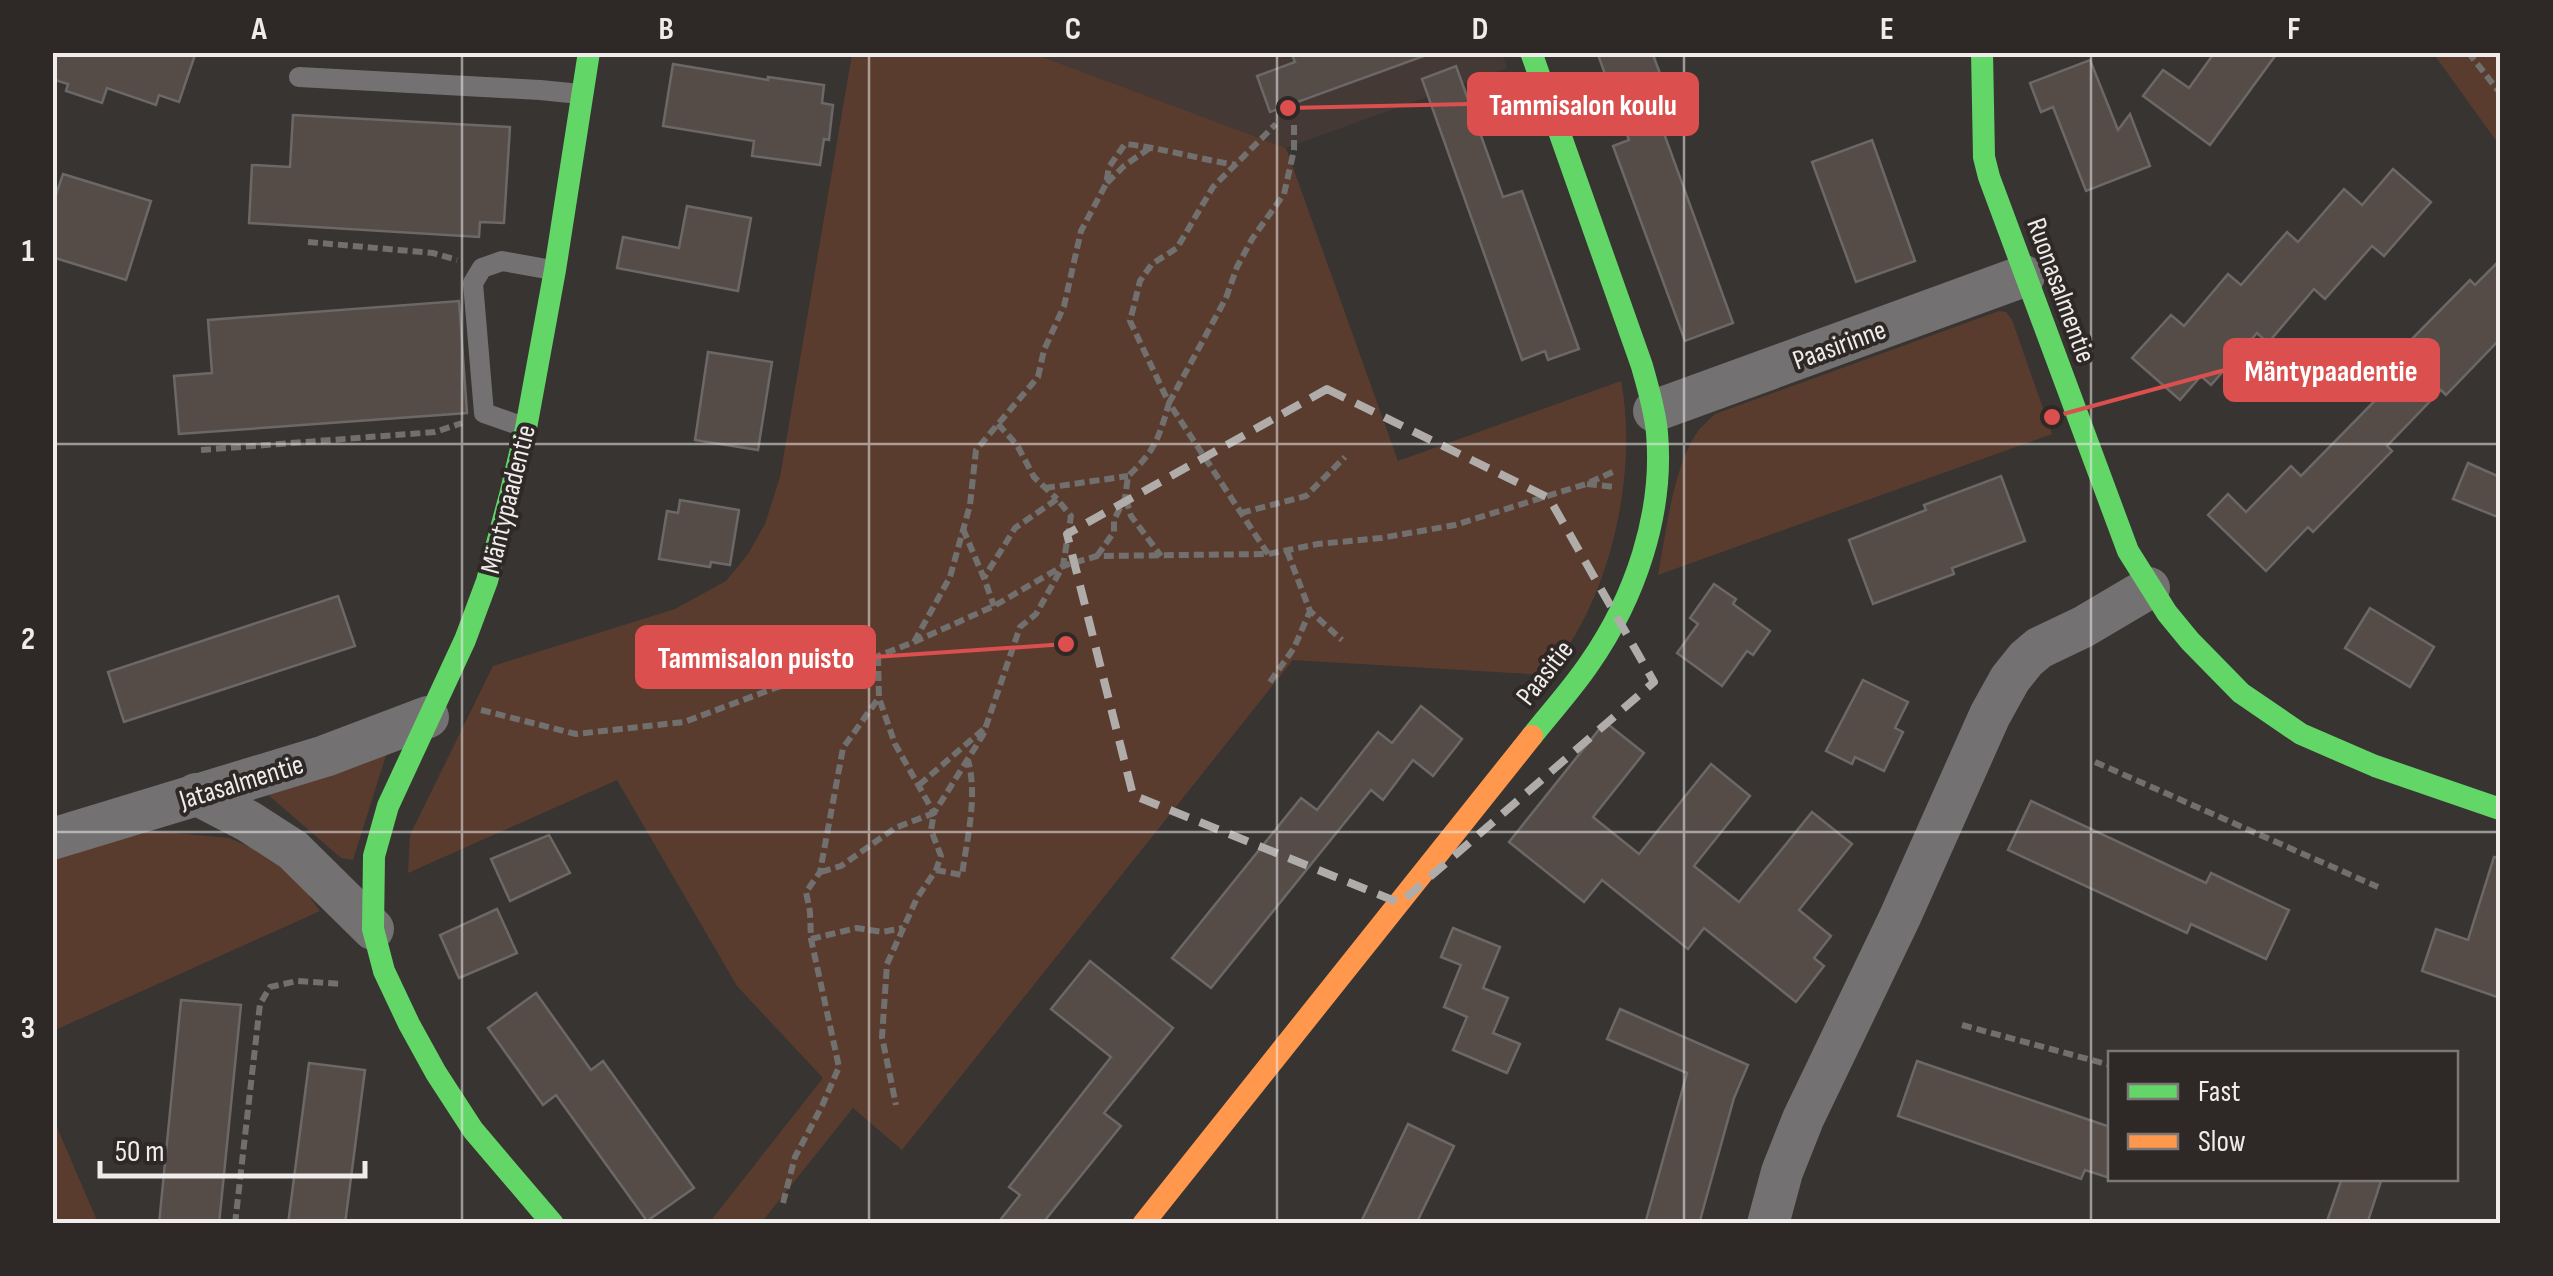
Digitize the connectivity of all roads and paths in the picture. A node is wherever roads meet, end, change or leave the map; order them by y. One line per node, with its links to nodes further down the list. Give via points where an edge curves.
1 (589, 52): 7 (street, Mäntypaadentie)
2 (1531, 52): 18 (street, Paasitie)
3 (1982, 52): 16 (street, Ruonasalmentie, via 1984,157)
4 (2468, 52): 6 (path)
5 (299, 77): 7 (lane)
6 (2500, 93)
7 (582, 95): 15 (street, Mäntypaadentie)
8 (1294, 120): 17 (path, via 1284,194 1236,267)
9 (1276, 124): 11 (path)
10 (1152, 147): 11 (path); 12 (path); 12 (path, via 1125,144)
11 (1236, 165): 17 (path, via 1213,187 1177,248 1152,264 1140,282 1130,320)
12 (1106, 184): 20 (path, via 1081,232 1038,377)
13 (308, 242): 14 (path, via 433,253)
14 (482, 268): 15 (lane, via 502,261); 19 (lane, via 473,283)
15 (554, 270): 21 (street, Mäntypaadentie)
16 (2024, 276): 18 (street, Paasirinne); 37 (street, Ruonasalmentie)
17 (1170, 404): 25 (path, via 1158,442); 29 (path)
18 (1654, 411): 68 (street, Paasitie, via 1659,459 1648,538 1614,626)
19 (484, 413): 21 (lane); 22 (path, via 435,432)
20 (998, 424): 26 (path); 30 (path, via 976,450)
21 (526, 428): 46 (street, Mäntypaadentie, via 488,581)
22 (201, 450)
23 (1345, 457): 29 (path, via 1306,496)
24 (1608, 474): 31 (path, via 1455,525)
25 (1128, 476): 26 (path); 27 (path)
26 (1044, 488): 28 (path)
27 (1125, 498): 33 (path); 34 (path)
28 (1057, 499): 35 (path, via 1071,516); 36 (path, via 1015,528)
29 (1241, 513): 32 (path)
30 (963, 530): 36 (path); 41 (path, via 950,577)
31 (1287, 551): 32 (path); 39 (path)
32 (1268, 554): 34 (path)
33 (1097, 556): 34 (path); 35 (path)
34 (1161, 556)
35 (1063, 566): 38 (path); 47 (path, via 1036,614 1020,626)
36 (984, 578): 38 (path)
37 (2148, 588): 52 (street, Ruonasalmentie, via 2197,651 2280,721 2331,749); 69 (street, via 2039,648 2010,679 1803,1119)
38 (994, 606): 41 (path)
39 (1310, 612): 40 (path); 43 (path)
40 (1342, 640)
41 (914, 642): 42 (path)
42 (878, 656): 44 (path); 45 (path, via 684,722 576,734)
43 (1270, 682)
44 (879, 698): 50 (path); 56 (path, via 843,748)
45 (476, 709)
46 (428, 716): 51 (street, Jatasalmentie, via 326,756); 59 (street, Mäntypaadentie, via 374,856)
47 (986, 727): 48 (path); 50 (path)
48 (968, 759): 53 (path); 55 (path, via 973,798 962,875)
49 (2095, 762): 57 (path)
50 (918, 785): 53 (path)
51 (196, 794): 54 (street, Jatasalmentie); 59 (street, Mäntypaadentie, via 294,850)
52 (2500, 809)
53 (934, 812): 55 (path, via 931,830 941,856); 56 (path)
54 (52, 839)
55 (936, 870): 58 (path)
56 (820, 872): 60 (path, via 806,892)
57 (2378, 887)
58 (904, 928): 60 (path, via 858,928); 64 (path, via 886,964 882,1037)
59 (373, 929): 61 (street, Mäntypaadentie)
60 (811, 939): 65 (path, via 838,1067 795,1157)
61 (389, 980): 66 (path, via 270,987 260,1004); 67 (street, Mäntypaadentie, via 473,1130)
62 (1962, 1025): 63 (path)
63 (2108, 1064)
64 (896, 1105)
65 (783, 1202)
66 (235, 1224)
67 (553, 1224)
68 (1143, 1224)
69 (1768, 1224)

